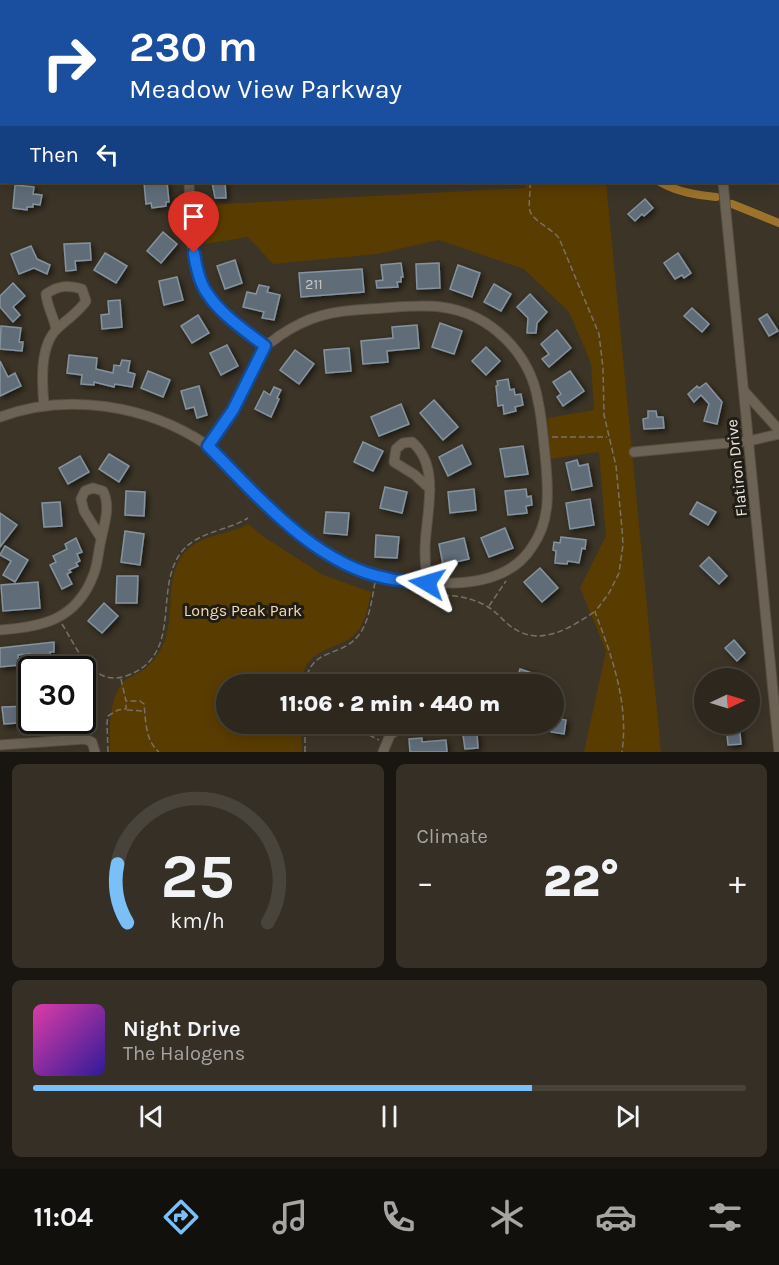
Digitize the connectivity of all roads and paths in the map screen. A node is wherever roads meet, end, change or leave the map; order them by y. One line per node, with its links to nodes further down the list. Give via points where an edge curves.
1 (189, 183): 5 (street, via 194,253 206,292 223,313)
2 (530, 183): 11 (path, via 530,212 559,238 598,334)
3 (723, 183): 6 (street, Flatiron Drive)
4 (56, 329): 4 (street, via 86,301 82,289 56,287 46,294); 7 (street, via 42,370)
5 (265, 346): 13 (street, via 233,410); 19 (street, via 318,315 426,306 470,314 494,328 515,348 529,371 538,398 548,489 540,534 522,559 496,576)
6 (744, 391): 9 (street); 12 (street, Flatiron Drive)
7 (44, 406): 8 (street); 13 (street, via 116,407 170,425)
8 (0, 417)
9 (779, 432): 12 (street)
10 (555, 437): 11 (path)
11 (608, 437): 22 (path, via 616,466 624,545 615,582)
12 (749, 441): 14 (street); 40 (street, Flatiron Drive)
13 (208, 446): 19 (street, via 310,543 349,566 376,576)
14 (634, 452)
15 (430, 489): 15 (street, via 421,450 412,442 403,442 396,449 394,462); 19 (street, via 425,549)
16 (248, 518): 26 (path, via 200,537 183,550 171,576 162,639 148,663)
17 (101, 538): 17 (street, via 81,499 85,491 93,488 103,491 107,499); 23 (street, via 94,575 71,608)
18 (510, 578): 21 (path)
19 (428, 586): 21 (path, via 430,595 464,597)
20 (374, 588): 25 (path, via 364,628 343,648 315,660)
21 (488, 607): 22 (path, via 523,634 536,637 571,627)
22 (595, 612): 39 (path, via 622,697)
23 (58, 618): 24 (street, via 33,627); 26 (path, via 90,668 110,678)
24 (0, 630)
25 (307, 674)
26 (121, 678): 27 (path)
27 (126, 702): 28 (path); 29 (path, via 142,701)
28 (126, 710): 29 (path); 36 (path, via 108,716)
29 (145, 712): 37 (path, via 148,737)
30 (305, 734): 38 (path)
31 (362, 734): 34 (path)
32 (391, 734): 34 (street)
33 (0, 745): 35 (street, via 85,739 92,742)
34 (384, 748)
35 (95, 752)
36 (108, 752)
37 (159, 752)
38 (305, 752)
39 (622, 752)
40 (779, 752)

